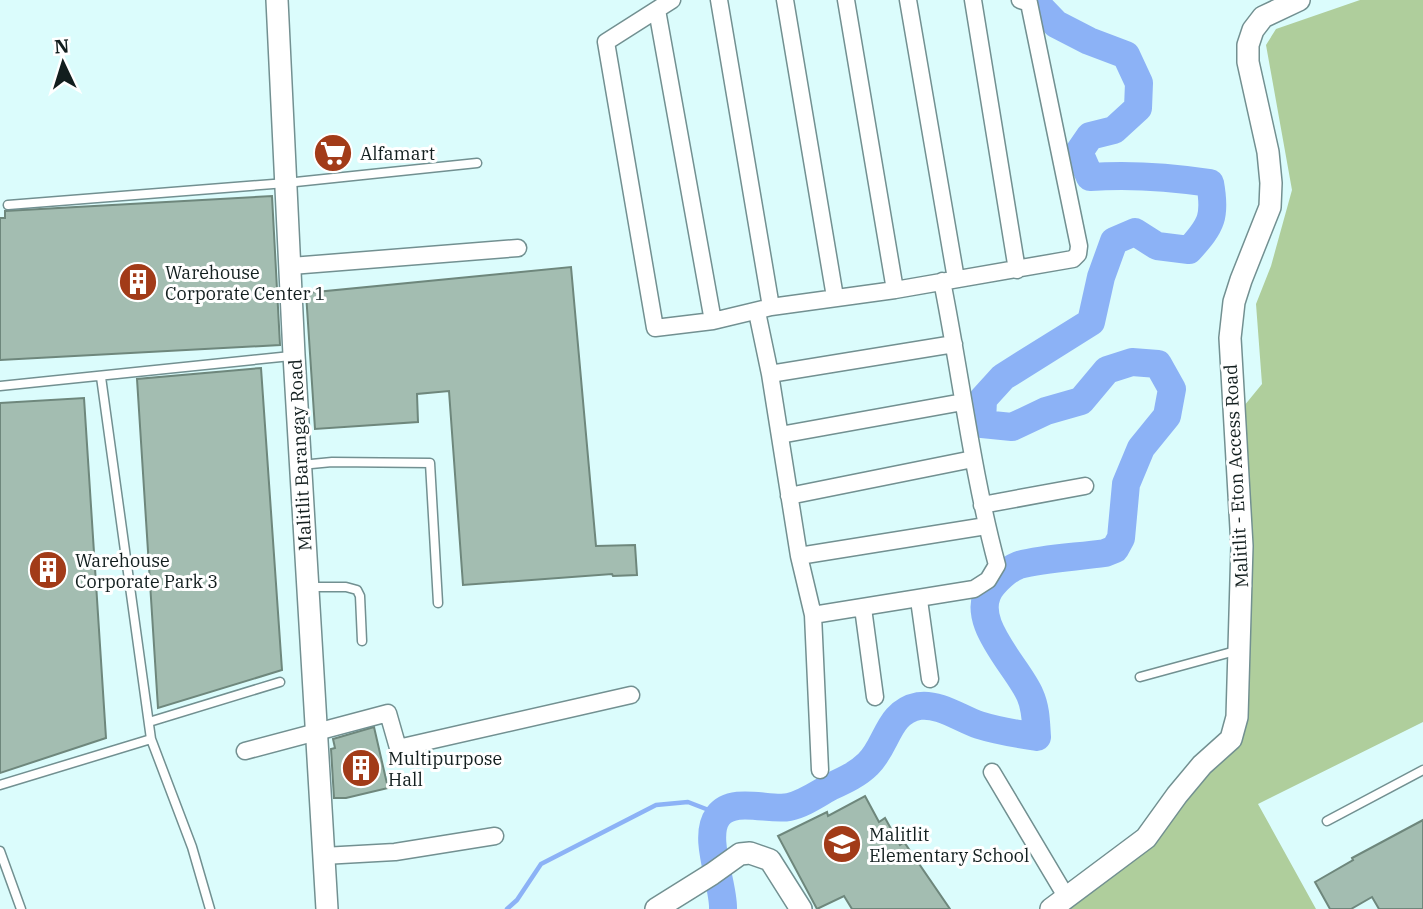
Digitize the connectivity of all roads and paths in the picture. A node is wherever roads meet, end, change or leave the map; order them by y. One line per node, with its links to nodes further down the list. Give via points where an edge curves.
1 (277, 0): 12 (street, Malitlit Barangay Road)
2 (672, 0): 10 (street)
3 (719, 0): 20 (street)
4 (785, 0): 19 (street)
5 (846, 0): 18 (street)
6 (908, 0): 17 (street)
7 (973, 0): 16 (street)
8 (1020, 0): 16 (street, via 1029,3 1079,246 1073,258)
9 (1299, 0): 42 (street, Malitlit - Eton Access Road, via 1263,17 1248,46 1268,152 1270,207 1241,279 1230,338 1242,545)
10 (657, 10): 21 (street); 21 (street, via 607,42 655,328)
11 (477, 163): 12 (lane)
12 (286, 183): 13 (lane); 15 (street, Malitlit Barangay Road)
13 (8, 205)
14 (518, 248): 15 (street)
15 (291, 266): 23 (street, Malitlit Barangay Road)
16 (1017, 270): 17 (street)
17 (949, 280): 18 (street); 22 (street)
18 (895, 290): 19 (street)
19 (835, 297): 20 (street)
20 (764, 310): 21 (street); 24 (street)
21 (713, 321)
22 (954, 344): 24 (street); 27 (street)
23 (294, 355): 25 (lane); 30 (street, Malitlit Barangay Road)
24 (770, 374): 28 (street)
25 (101, 377): 26 (lane); 48 (lane)
26 (0, 386)
27 (963, 402): 28 (street); 29 (street)
28 (780, 435): 32 (street)
29 (973, 459): 32 (street); 33 (street)
30 (301, 465): 36 (street, Malitlit Barangay Road); 38 (lane, via 430,463)
31 (1085, 486): 33 (street)
32 (789, 496): 35 (street)
33 (982, 505): 34 (street)
34 (986, 526): 35 (street); 37 (street, via 997,565 988,580 974,589)
35 (799, 556): 40 (street)
36 (308, 587): 41 (lane, via 356,590); 49 (street, Malitlit Barangay Road)
37 (919, 600): 39 (street); 44 (street)
38 (438, 603)
39 (863, 608): 40 (street); 47 (street)
40 (813, 615): 52 (street)
41 (362, 641)
42 (1240, 649): 43 (lane); 60 (street, Malitlit - Eton Access Road, via 1237,717 1231,739 1202,765 1146,838)
43 (1140, 677)
44 (930, 679)
45 (280, 682): 48 (lane)
46 (631, 695): 49 (street, via 398,748 388,713)
47 (875, 697)
48 (149, 722): 50 (lane)
49 (316, 732): 51 (street); 59 (street, Malitlit Barangay Road)
50 (151, 739): 55 (lane); 62 (lane)
51 (245, 751)
52 (820, 770)
53 (1423, 770): 56 (lane)
54 (992, 772): 60 (street)
55 (0, 785)
56 (1327, 821)
57 (495, 836): 59 (street, via 395,852)
58 (0, 851): 61 (lane)
59 (323, 856): 63 (street, Malitlit Barangay Road)
60 (1059, 904)
61 (21, 909)
62 (210, 909)
63 (327, 909)
64 (656, 909): 65 (street, via 740,854 750,853 770,860)
65 (801, 909)

